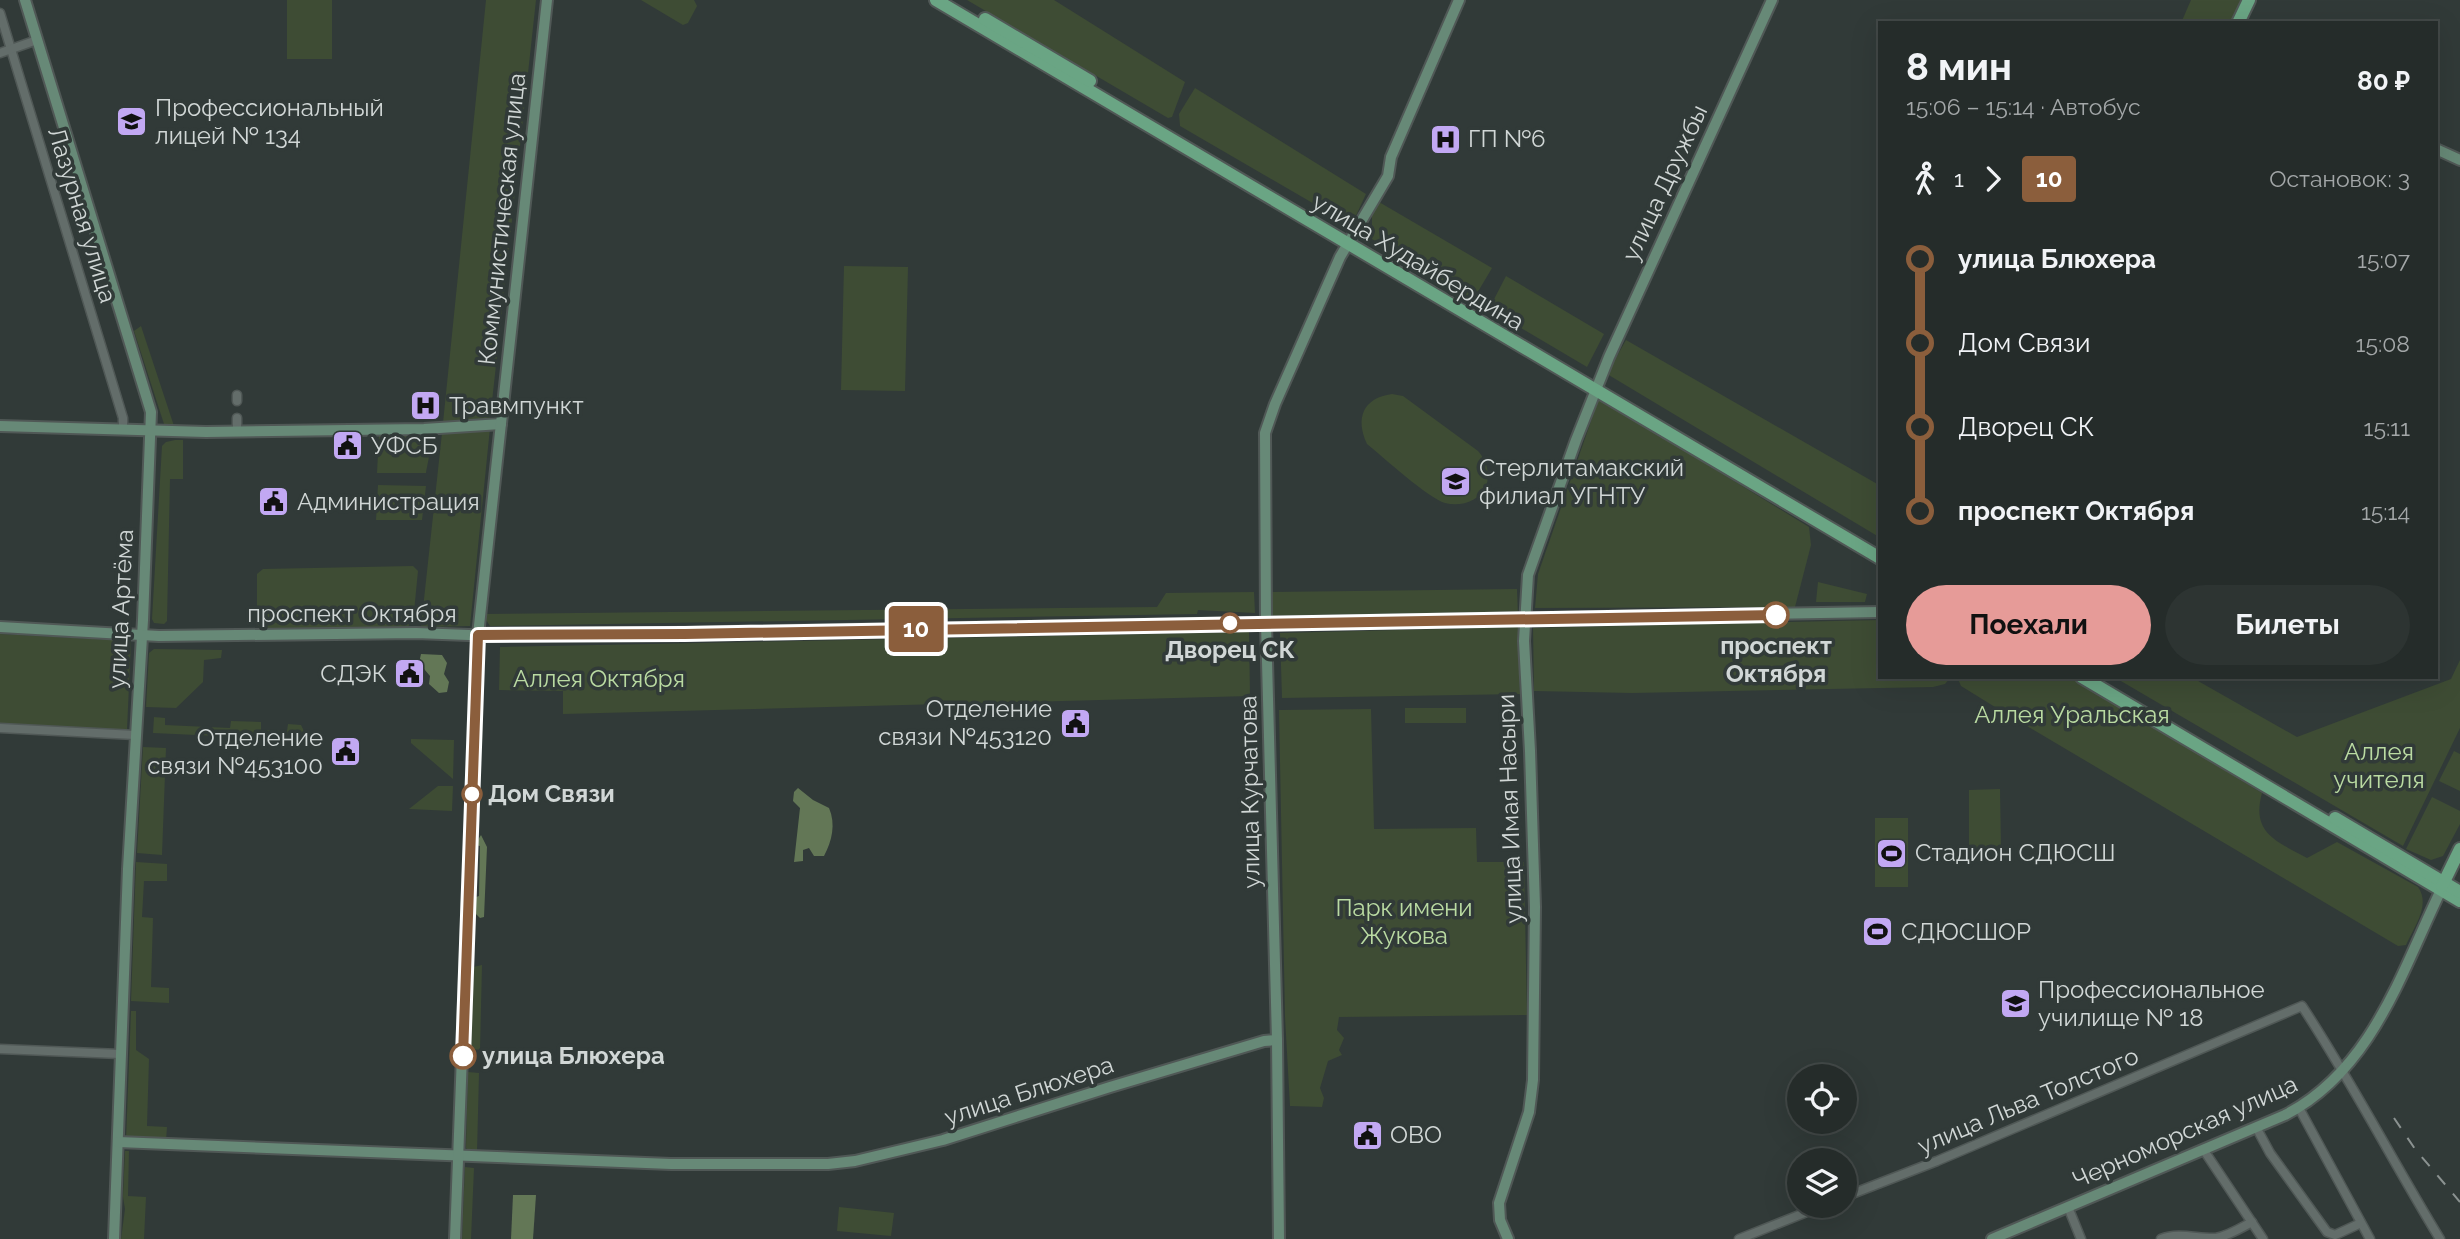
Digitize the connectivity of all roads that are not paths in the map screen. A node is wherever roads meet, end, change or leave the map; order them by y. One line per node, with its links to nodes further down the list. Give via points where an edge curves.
1 (25, 0): 12 (main road, улица Артёма)
2 (547, 0): 20 (main road, Коммунистическая улица)
3 (936, 0): 17 (main road, улица Худайбердина)
4 (953, 0): 17 (main road, улица Худайбердина)
5 (1459, 0): 17 (main road, улица Курчатова, via 1391,157 1388,176)
6 (1772, 0): 18 (main road, улица Дружбы)
7 (2249, 0): 10 (main road)
8 (2258, 0): 11 (main road)
9 (0, 13): 13 (street, Лазурная улица)
10 (2239, 21)
11 (2249, 21)
12 (37, 40): 13 (street); 23 (main road, улица Артёма, via 146,393)
13 (11, 50): 14 (street); 22 (street, Лазурная улица)
14 (0, 53)
15 (2438, 150): 16 (main road)
16 (2460, 160)
17 (1349, 241): 18 (main road, улица Худайбердина); 29 (main road, улица Курчатова, via 1265,433)
18 (1597, 387): 25 (main road, улица Худайбердина); 26 (main road, улица Худайбердина); 28 (main road, улица Имая Насыри, via 1528,575)
19 (237, 418): 24 (street)
20 (501, 424): 24 (main road); 32 (main road, Коммунистическая улица)
21 (0, 426): 22 (main road)
22 (123, 428): 23 (main road)
23 (151, 430): 24 (main road); 31 (main road, улица Артёма)
24 (237, 431)
25 (1878, 548)
26 (1878, 557)
27 (1878, 612): 28 (main road, проспект Октября)
28 (1525, 620): 29 (main road, проспект Октября); 58 (main road, улица Имая Насыри, via 1535,907 1534,1080 1529,1112 1499,1203)
29 (1266, 623): 32 (main road, проспект Октября); 41 (main road, улица Курчатова)
30 (0, 627): 31 (main road, проспект Октября)
31 (142, 634): 32 (main road, проспект Октября); 36 (main road, улица Артёма)
32 (478, 635): 49 (main road, Коммунистическая улица)
33 (2085, 679): 38 (main road)
34 (2099, 679): 38 (main road)
35 (0, 729): 36 (street)
36 (135, 734): 43 (main road, улица Артёма)
37 (2460, 849): 38 (main road)
38 (2443, 886): 39 (main road); 40 (main road); 44 (main road, Черноморская улица, via 2385,1011)
39 (2460, 892)
40 (2460, 901)
41 (1277, 1040): 49 (main road, улица Блюхера, via 943,1140 855,1161 784,1166); 57 (main road, улица Курчатова)
42 (0, 1049): 43 (street)
43 (120, 1054): 47 (main road, улица Артёма)
44 (2344, 1070): 45 (main road, Черноморская улица); 50 (street, улица Льва Толстого, via 2302,1006); 65 (street)
45 (2299, 1108): 46 (main road, Черноморская улица); 54 (street)
46 (2256, 1127): 48 (main road, Черноморская улица); 54 (street, via 2327,1232 2335,1235)
47 (118, 1142): 49 (main road, улица Блюхера); 55 (main road, улица Артёма)
48 (2203, 1149): 51 (main road, Черноморская улица); 53 (street)
49 (457, 1155): 56 (main road, Коммунистическая улица)
50 (1857, 1192)
51 (2068, 1207): 60 (main road, Черноморская улица); 61 (street)
52 (1792, 1218): 59 (street)
53 (2252, 1222): 62 (street, via 2222,1237); 63 (street)
54 (2361, 1223): 64 (street)
55 (114, 1239)
56 (455, 1239)
57 (1279, 1239)
58 (1508, 1239)
59 (1739, 1239)
60 (1992, 1239)
61 (2081, 1239)
62 (2161, 1239)
63 (2263, 1239)
64 (2370, 1239)
65 (2440, 1239)

